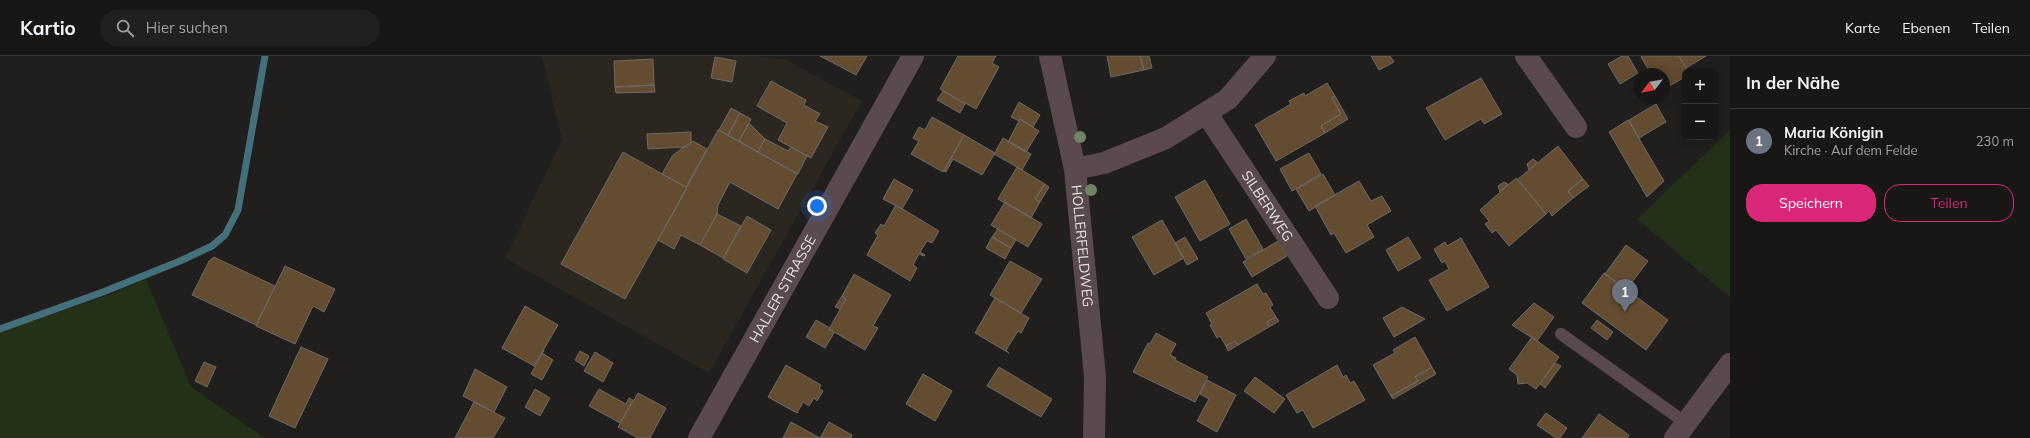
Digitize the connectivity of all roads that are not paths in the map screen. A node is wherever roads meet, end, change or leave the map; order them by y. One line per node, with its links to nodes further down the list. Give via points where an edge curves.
1 (913, 56): 12 (street, HALLER STRASSE)
2 (1050, 56): 7 (street, HOLLERFELDWEG)
3 (1265, 56): 5 (street, via 1228,99)
4 (1526, 56): 6 (street)
5 (1206, 114): 7 (street, via 1166,138 1104,163); 8 (street, SILBERWEG)
6 (1576, 127)
7 (1075, 169): 13 (street, HOLLERFELDWEG, via 1095,377)
8 (1328, 298)
9 (1560, 334): 11 (lane)
10 (1730, 364): 11 (street)
11 (1680, 431)
12 (699, 438)
13 (1094, 438)

